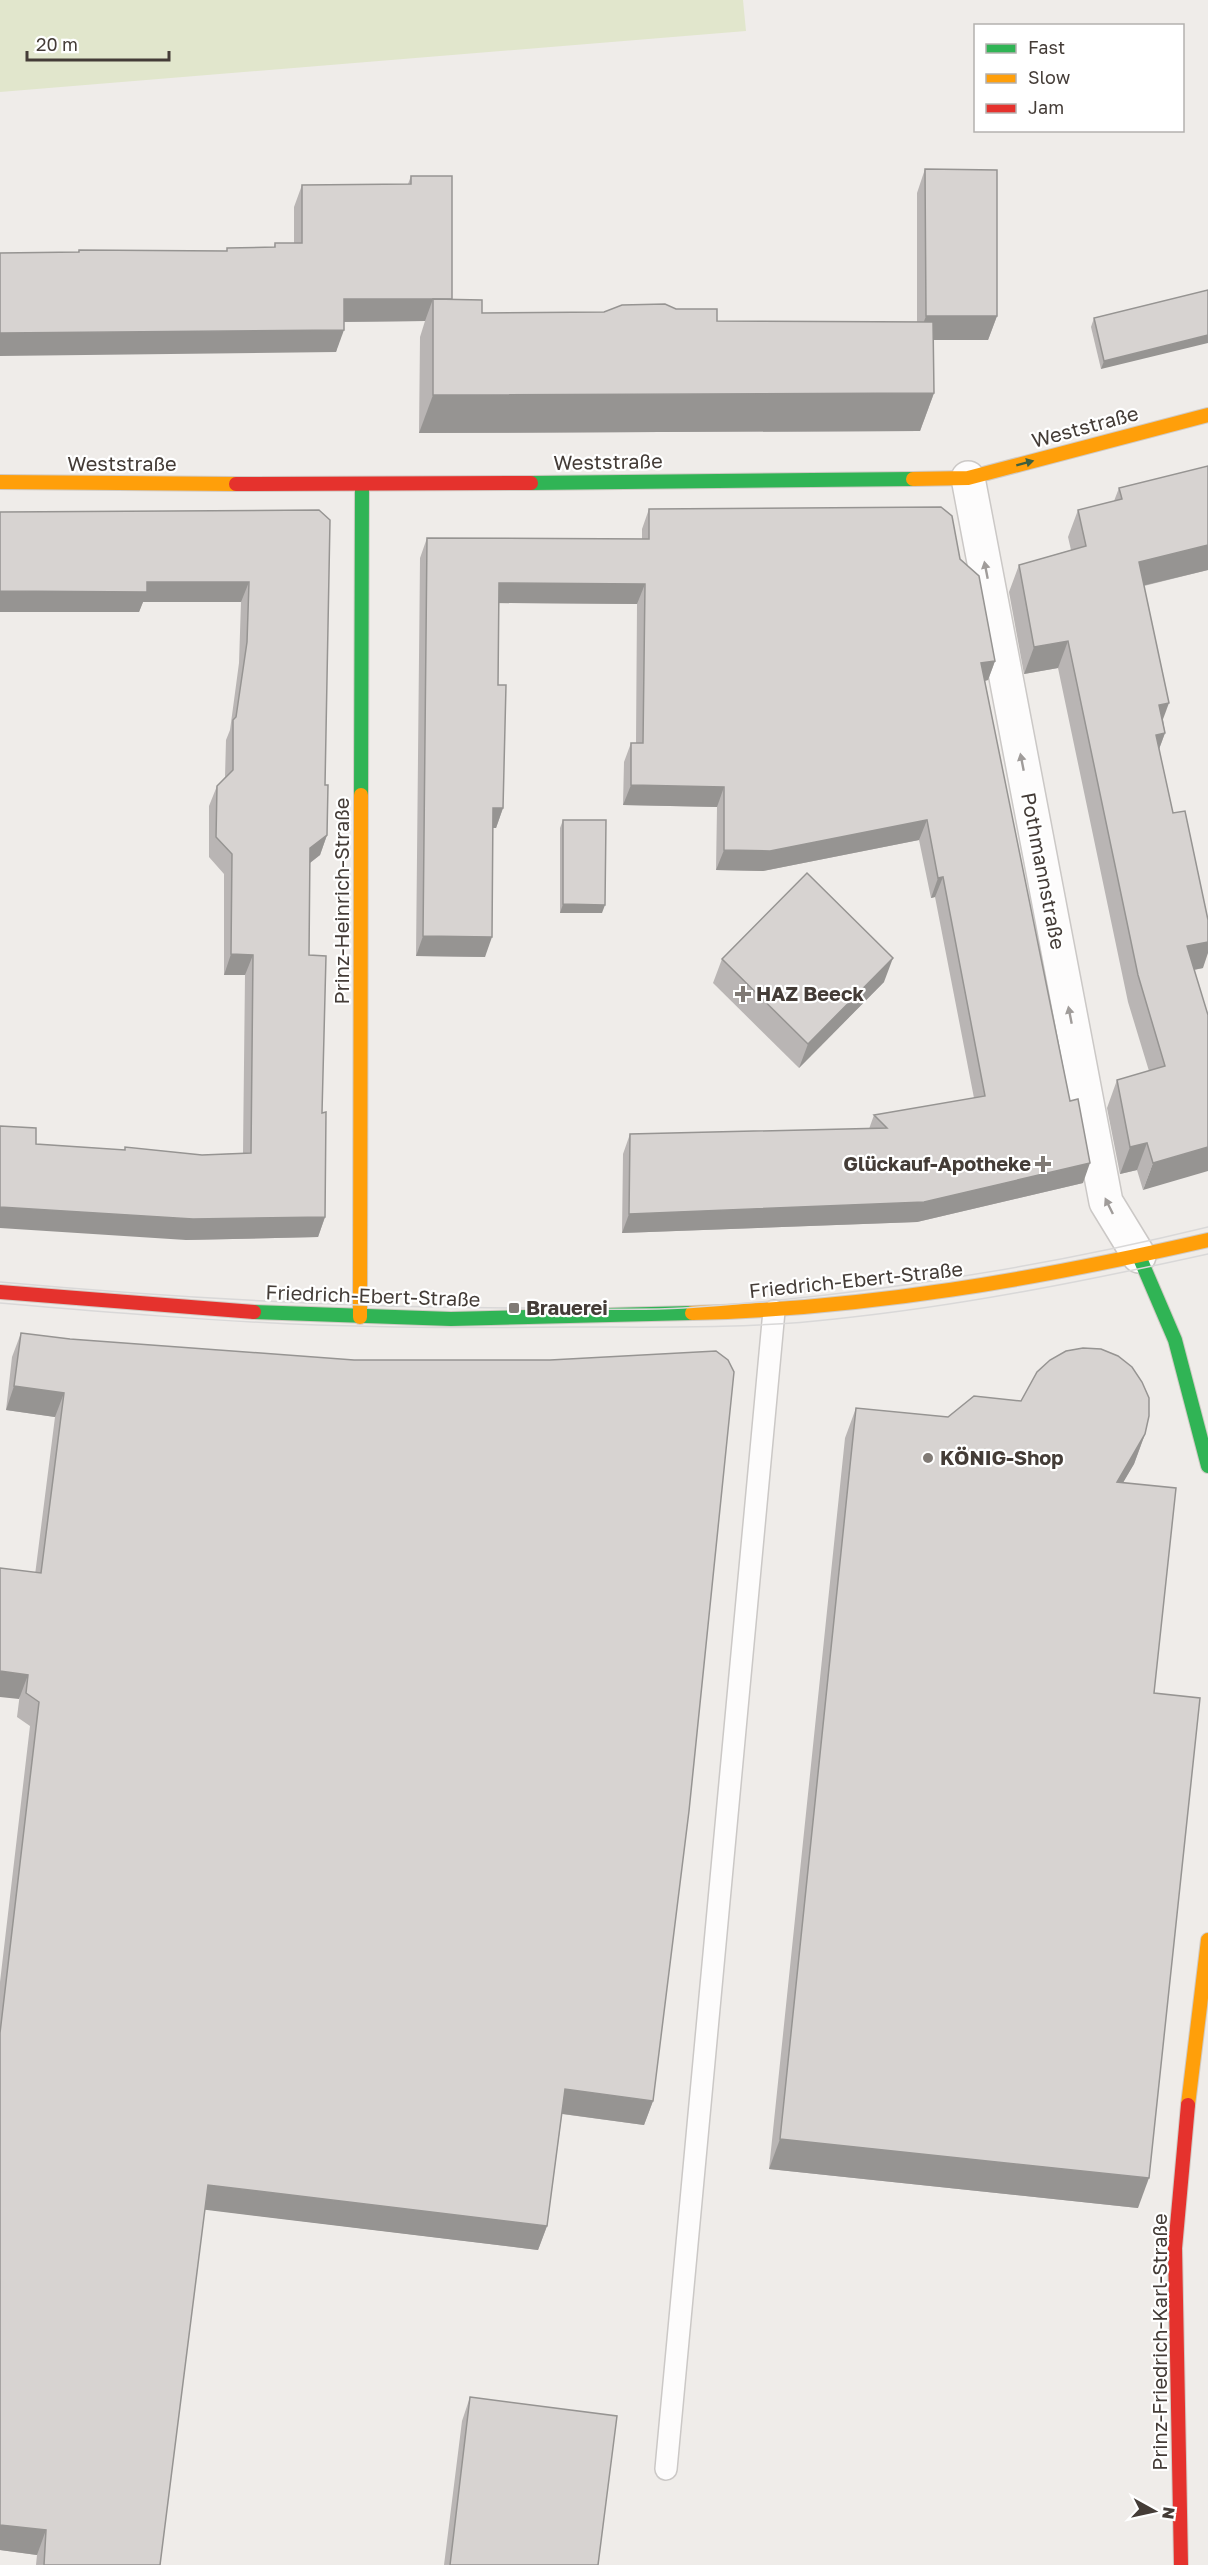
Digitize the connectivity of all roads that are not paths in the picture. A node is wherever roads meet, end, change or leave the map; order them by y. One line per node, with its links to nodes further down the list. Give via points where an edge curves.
1 (1208, 415): 2 (street, Weststraße, one-way to 1)
2 (968, 478): 4 (street, Weststraße); 6 (street, Pothmannstraße, one-way to 2, via 1106,1202)
3 (0, 482): 4 (street, Weststraße)
4 (362, 485): 9 (street, Prinz-Heinrich-Straße)
5 (1208, 1240): 6 (street, Friedrich-Ebert-Straße)
6 (1139, 1256): 8 (street, Friedrich-Ebert-Straße, via 958,1290); 10 (street, via 1175,1340)
7 (0, 1292): 9 (street, Friedrich-Ebert-Straße)
8 (774, 1311): 9 (street, Friedrich-Ebert-Straße, via 451,1319); 13 (lane)
9 (360, 1317)
10 (1208, 1466)
11 (1208, 1940): 12 (street, Prinz-Friedrich-Karl-Straße)
12 (1199, 2079): 14 (street, Prinz-Friedrich-Karl-Straße, via 1175,2248)
13 (666, 2469)
14 (1181, 2565)

